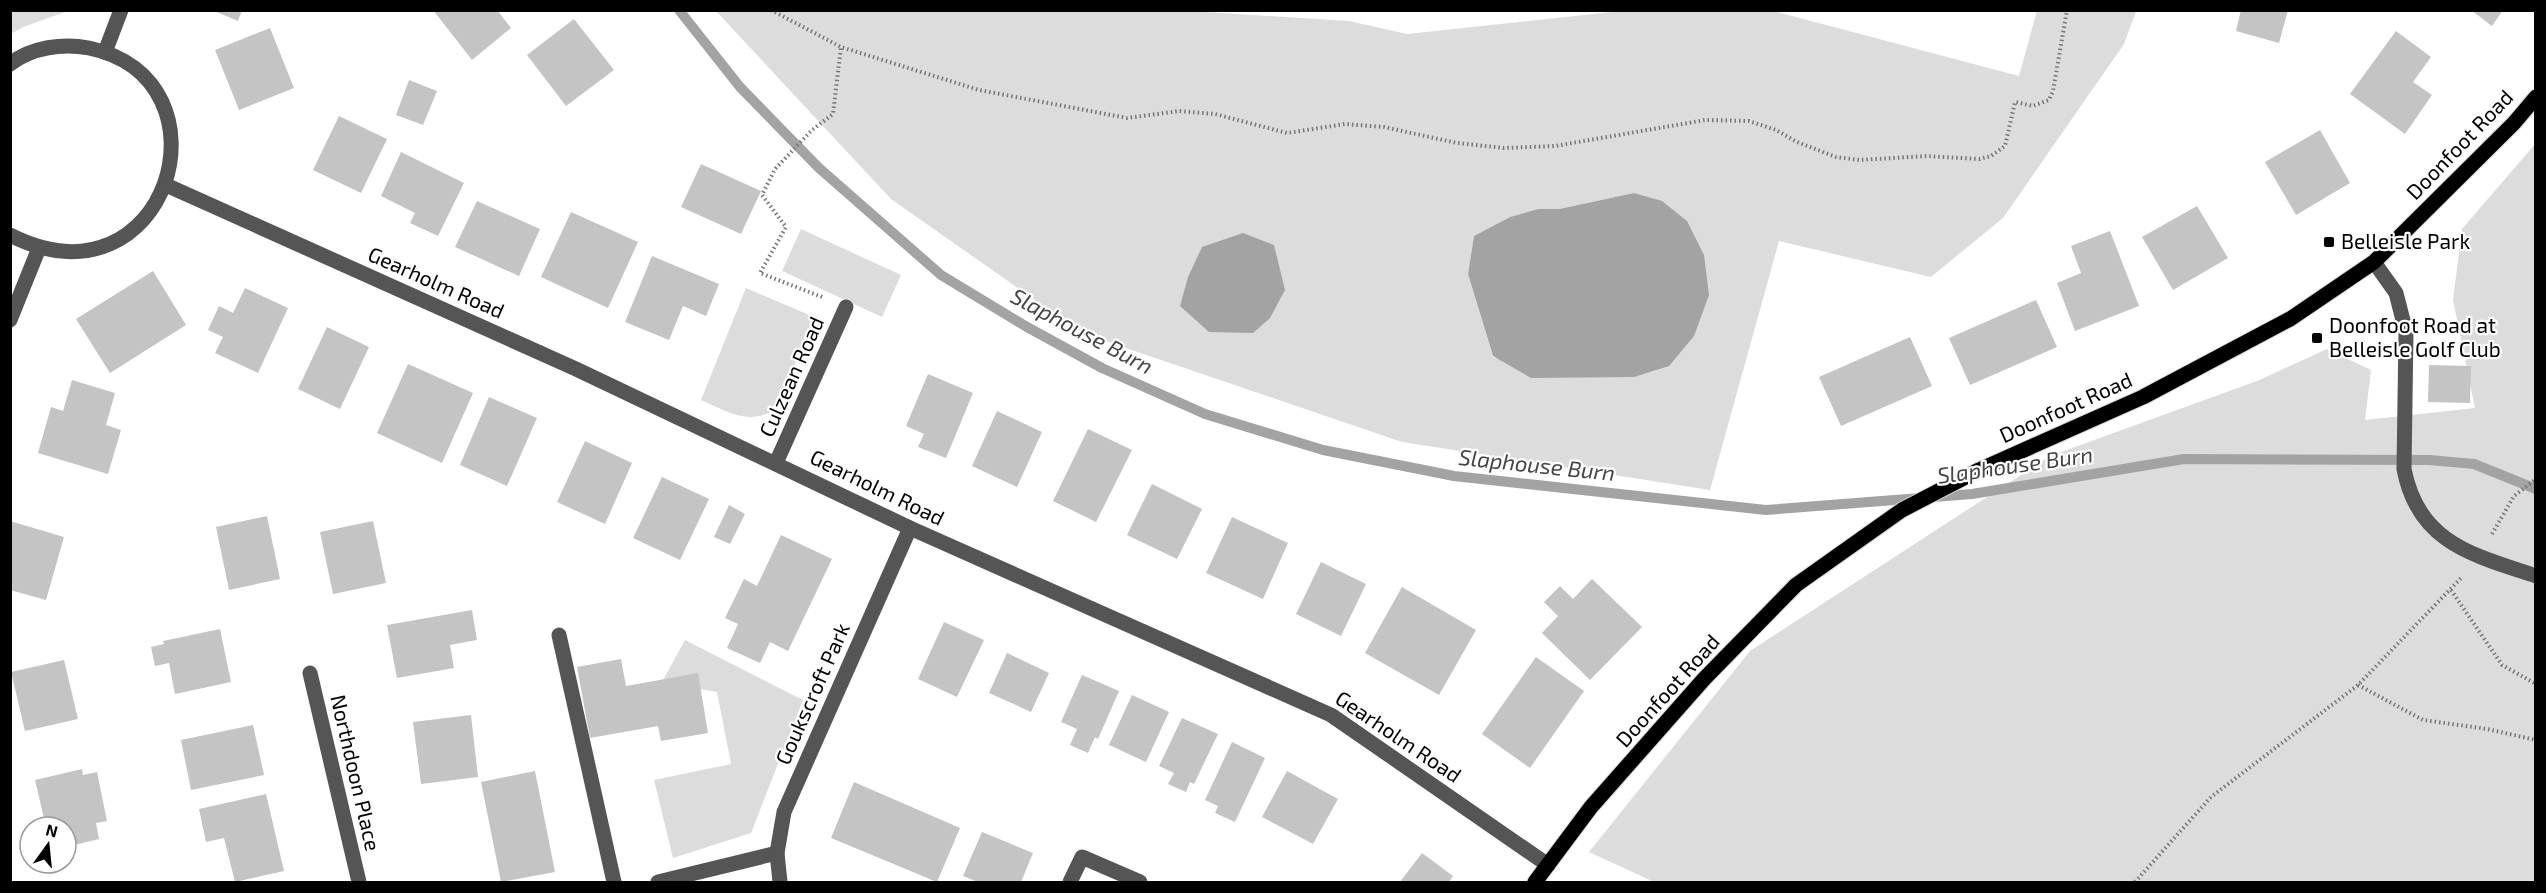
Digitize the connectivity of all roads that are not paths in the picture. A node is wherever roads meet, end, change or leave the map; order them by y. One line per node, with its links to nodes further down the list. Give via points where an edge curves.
1 (121, 10): 2 (street)
2 (105, 52): 3 (street, via 76,46 46,48); 5 (street, via 129,65 149,83 163,106 171,132 172,159)
3 (10, 64)
4 (2535, 97): 8 (main road, Doonfoot Road, via 2514,123)
5 (166, 185): 7 (street, via 154,208 115,242 90,250 64,252); 11 (street, Gearholm Road)
6 (10, 235): 7 (street)
7 (39, 248): 10 (street)
8 (2374, 262): 13 (street, via 2396,293 2406,332 2404,469 2413,500 2439,535 2457,547); 17 (main road, Doonfoot Road, via 2290,319 2143,398 1979,470 1902,510 1796,585 1696,688 1591,807)
9 (846, 307): 11 (street, Culzean Road)
10 (10, 320)
11 (776, 463): 12 (street, Gearholm Road)
12 (910, 528): 16 (street, Goukscroft Park, via 784,812); 17 (street, Gearholm Road, via 1331,715)
13 (2535, 576)
14 (559, 635): 19 (street)
15 (310, 673): 18 (street, Northdoon Place)
16 (777, 853): 20 (street); 21 (street, Goukscroft Park)
17 (1548, 865): 24 (main road, Doonfoot Road)
18 (359, 882)
19 (614, 882)
20 (658, 882)
21 (780, 882)
22 (1070, 882): 23 (street, via 1082,856)
23 (1140, 882)
24 (1535, 882)

